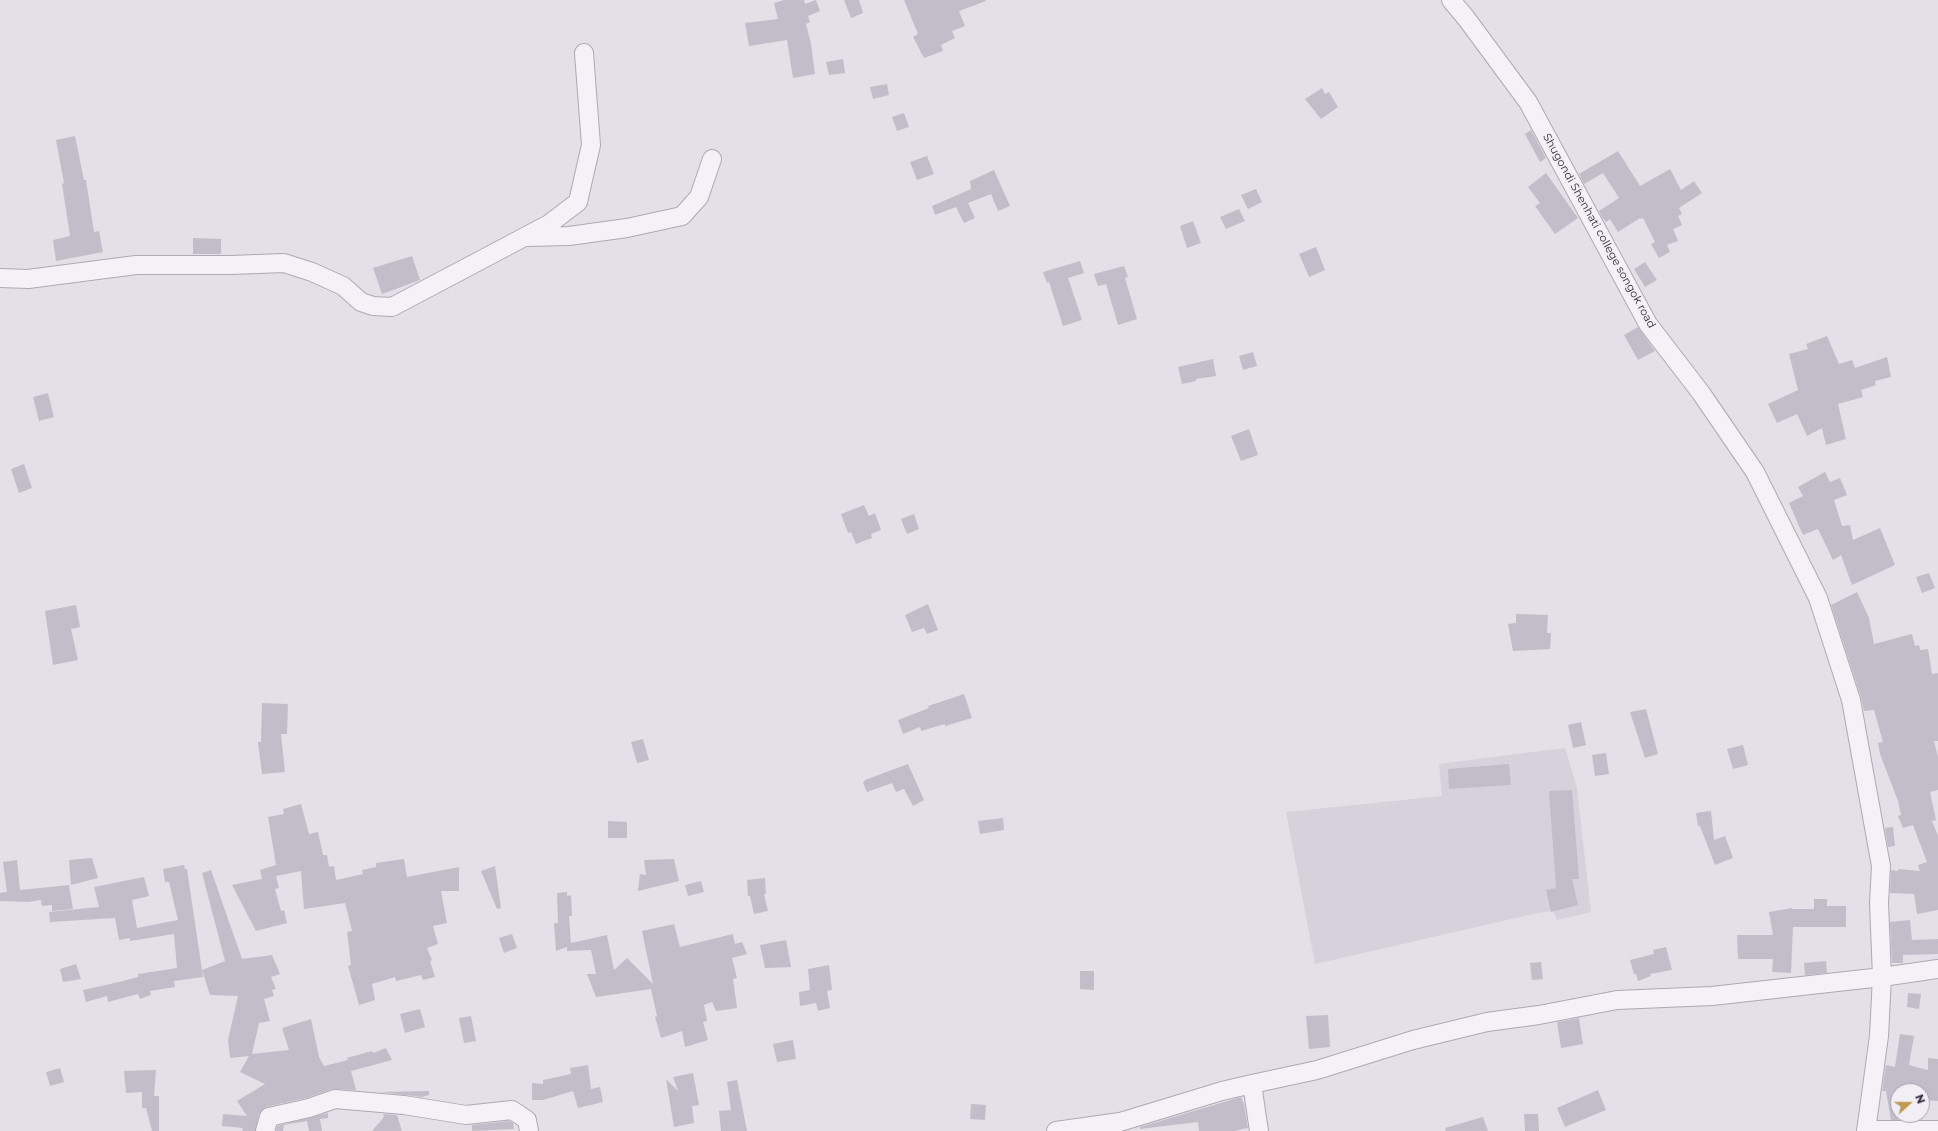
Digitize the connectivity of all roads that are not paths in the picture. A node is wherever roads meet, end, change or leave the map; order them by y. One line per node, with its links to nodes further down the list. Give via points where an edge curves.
1 (1451, 0): 7 (street, Shugondi Shenhati college songok road, via 1528,102 1648,324 1701,392 1755,472 1818,598 1851,700 1881,866 1879,903)
2 (584, 53): 4 (street, via 591,145 578,202 549,224)
3 (712, 159): 4 (street, via 699,197 682,216 627,228 569,236)
4 (525, 237): 5 (street, via 392,307 373,306 361,302 343,286 284,262 136,265 28,279)
5 (0, 278)
6 (1938, 968): 7 (street)
7 (1882, 977): 8 (street, via 1712,996 1617,1000 1487,1022 1413,1040 1317,1070); 9 (street, Shugondi Shenhati college songok road, via 1878,1036)
8 (1252, 1084): 13 (street, via 1120,1122); 14 (street)
9 (1866, 1130): 10 (street)
10 (1938, 1130)
11 (265, 1131): 12 (street, via 269,1116 309,1108 336,1099 404,1105 466,1115 512,1110 527,1120)
12 (529, 1131)
13 (1056, 1131)
14 (1259, 1131)

